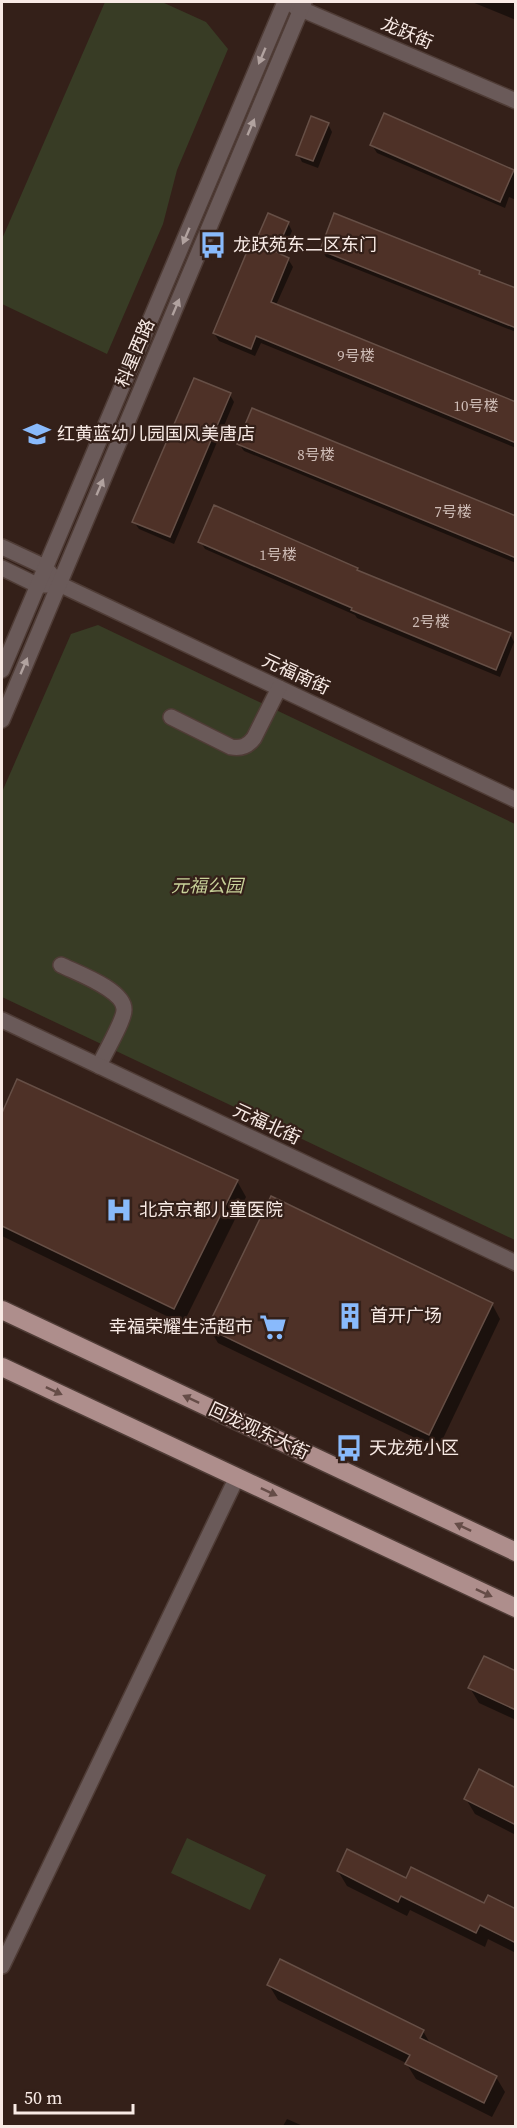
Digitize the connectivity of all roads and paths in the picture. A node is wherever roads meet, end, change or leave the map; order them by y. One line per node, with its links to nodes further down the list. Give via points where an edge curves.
1 (284, 2): 2 (street, 龙跃街); 5 (street, 科星西路, one-way to 5)
2 (303, 5): 3 (street, 龙跃街); 7 (street, 科星西路, one-way to 2)
3 (516, 101)
4 (2, 547): 5 (street, 元福南街)
5 (45, 567): 7 (street, 元福南街); 8 (street, 科星西路)
6 (2, 568): 8 (street, 元福南街)
7 (59, 584): 8 (street, 元福南街); 10 (street, 元福南街); 12 (street, 科星西路, one-way to 7)
8 (37, 585): 9 (street, 科星西路)
9 (2, 670)
10 (279, 688): 11 (street, via 254,738 240,748); 13 (street, 元福南街)
11 (171, 717)
12 (2, 720)
13 (516, 800)
14 (61, 964): 16 (street, via 115,992 123,1002 123,1015)
15 (2, 1020): 16 (street, 元福北街)
16 (99, 1066): 17 (street, 元福北街)
17 (516, 1263)
18 (2, 1310): 21 (main road, 回龙观东大街, one-way to 18)
19 (2, 1366): 20 (main road, one-way to 20)
20 (237, 1477): 22 (main road, one-way to 22); 23 (street)
21 (516, 1552)
22 (516, 1608)
23 (2, 1966)

